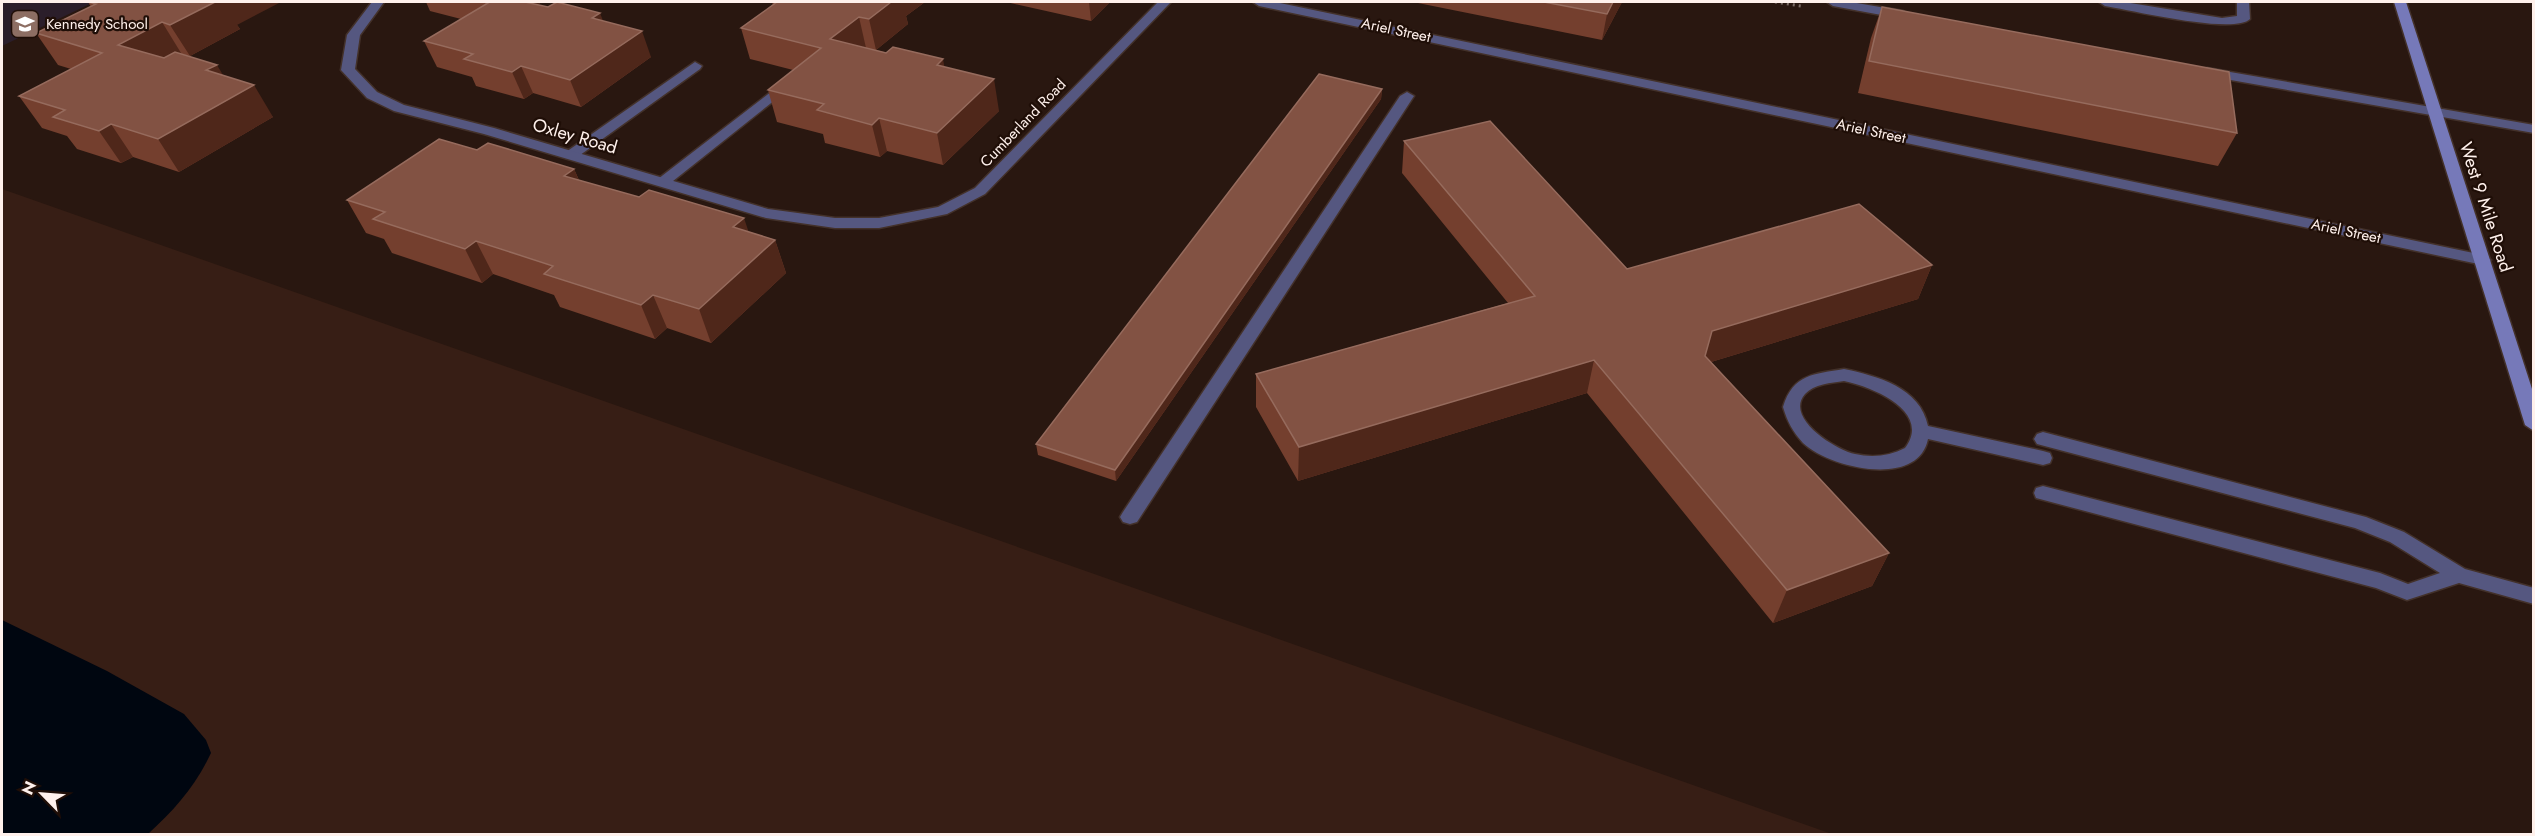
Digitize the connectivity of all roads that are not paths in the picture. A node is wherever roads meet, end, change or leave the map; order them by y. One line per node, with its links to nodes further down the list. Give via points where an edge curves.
1 (378, 2): 16 (street, Oxley Road, via 354,35 348,70 372,95 399,108)
2 (1165, 2): 18 (street, Cumberland Road, via 980,191 942,211)
3 (1259, 2): 19 (street, Ariel Street)
4 (1833, 2): 9 (street)
5 (2105, 2): 8 (street)
6 (2243, 2): 8 (street, via 2244,19 2222,22)
7 (2400, 2): 14 (main road, West 9 Mile Road)
8 (2131, 4)
9 (1914, 17)
10 (695, 66): 16 (street)
11 (2195, 70): 14 (street)
12 (780, 89): 17 (street)
13 (1407, 96): 23 (street)
14 (2434, 111): 15 (street); 19 (main road, West 9 Mile Road)
15 (2534, 129)
16 (571, 155): 17 (street, Oxley Road)
17 (663, 182): 18 (street, Oxley Road, via 766,213 835,223)
18 (879, 223)
19 (2483, 260): 20 (main road, West 9 Mile Road)
20 (2534, 424)
21 (1922, 430): 21 (street, via 1917,415 1905,400 1887,388 1844,375 1807,382 1796,393 1791,406 1803,433 1836,456 1857,462 1878,464 1903,458 1919,443); 24 (street, via 2043,449 2360,522 2397,537)
22 (2043, 493): 24 (street, via 2407,592)
23 (1130, 517)
24 (2459, 575): 25 (street)
25 (2534, 596)

